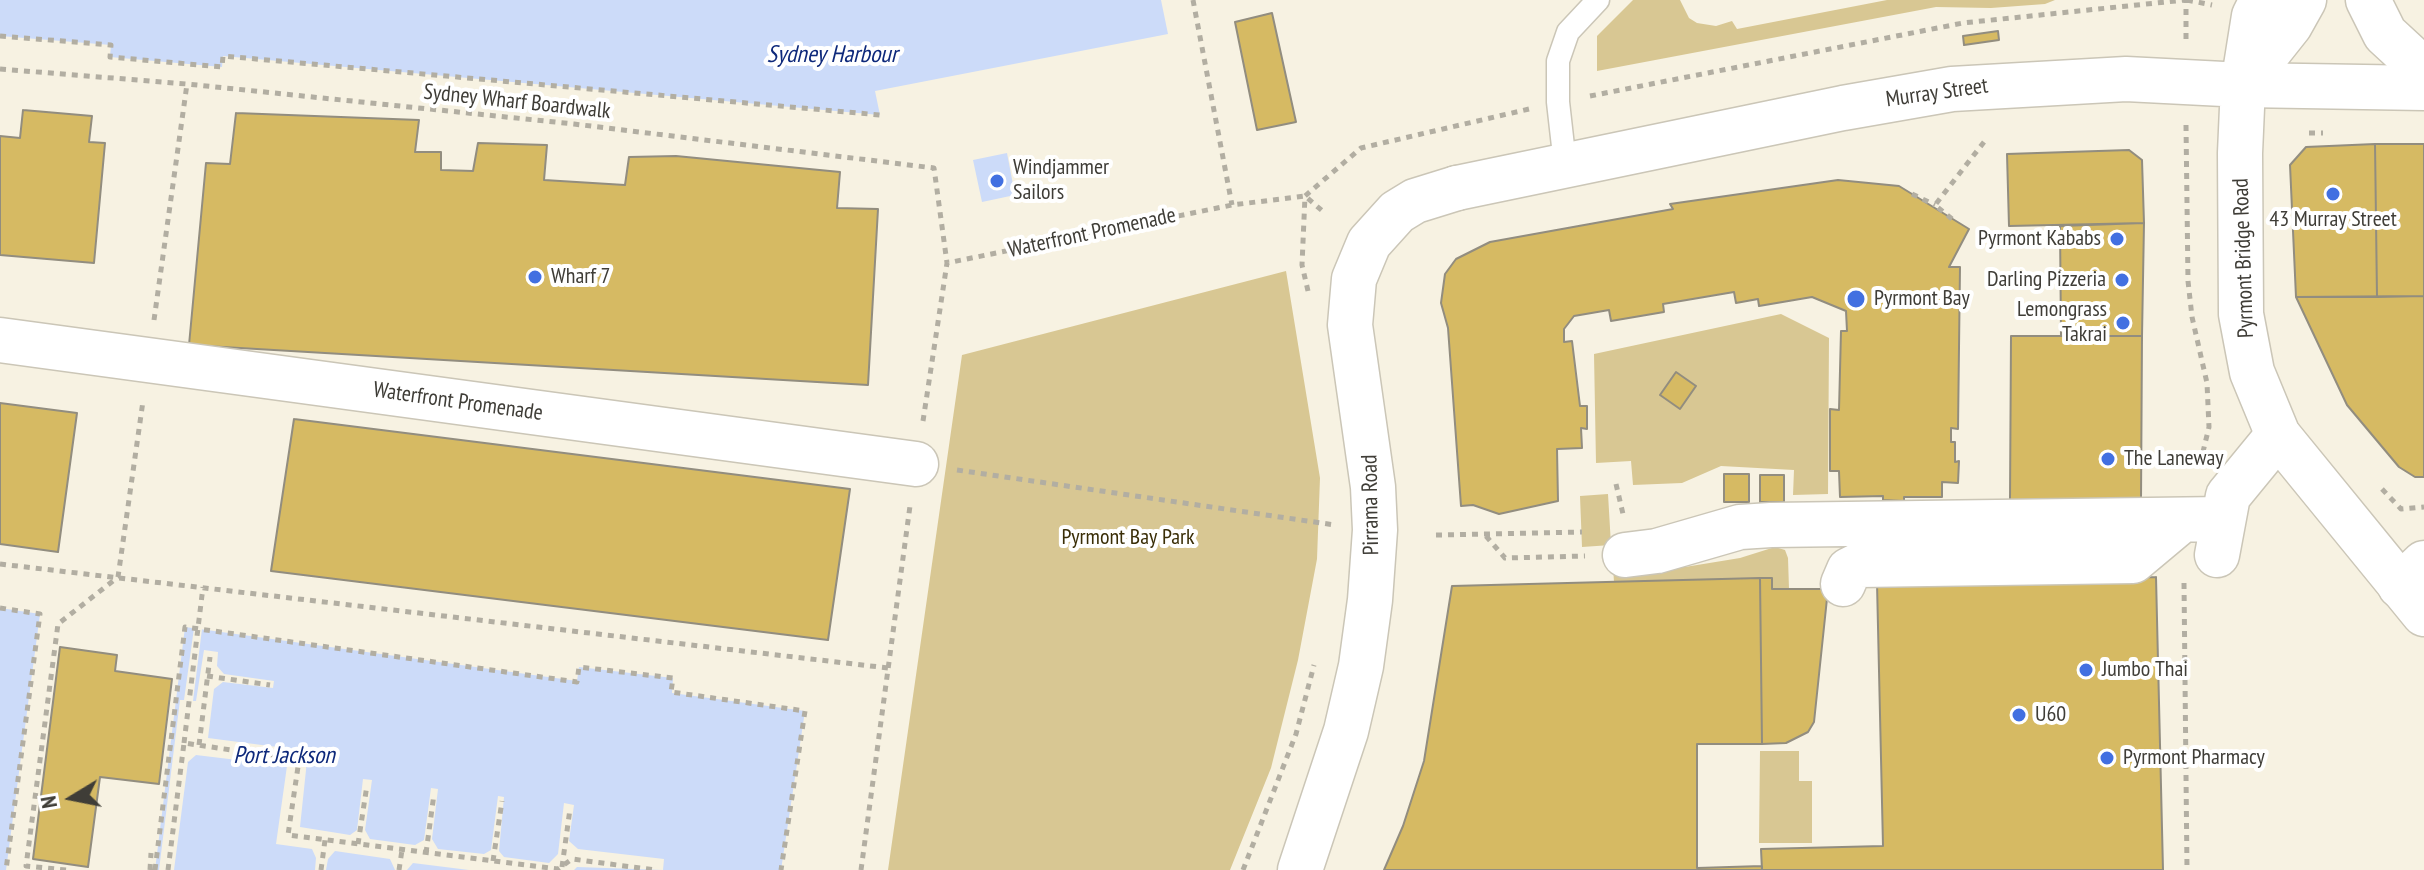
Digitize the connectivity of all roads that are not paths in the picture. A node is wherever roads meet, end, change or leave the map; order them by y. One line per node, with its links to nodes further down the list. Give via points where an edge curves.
1 (1598, 0): 8 (lane, via 1577,20 1562,47 1558,102)
2 (2304, 0): 6 (street)
3 (2368, 0): 5 (street, via 2385,34)
4 (2242, 4): 6 (street, Pyrmont Bridge Road, via 2254,16)
5 (2424, 70)
6 (2243, 85): 7 (street, Murray Street); 8 (street, Murray Street, via 2126,79 1952,89); 11 (street, Pyrmont Bridge Road, via 2241,314 2252,372)
7 (2424, 88)
8 (1565, 164): 9 (street, Murray Street)
9 (1457, 188): 17 (street, Pirrama Road, via 1397,212 1369,243 1354,279 1350,325 1370,446 1348,532 1358,679 1325,804)
10 (0, 340): 12 (street, Waterfront Promenade)
11 (2278, 435): 13 (street, via 2228,496); 16 (street, Pyrmont Bridge Road)
12 (916, 464)
13 (2208, 532): 14 (street, via 2011,523 1771,525 1740,527 1657,551); 15 (street, via 2133,561 1859,565 1849,570)
14 (1611, 555)
15 (1843, 584)
16 (2416, 588)
17 (1300, 870)

